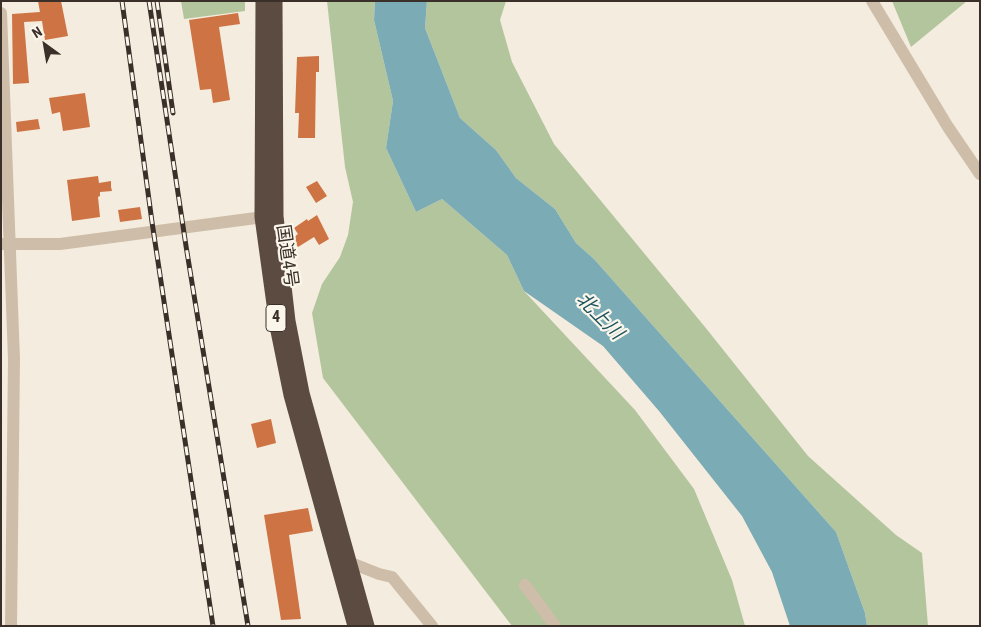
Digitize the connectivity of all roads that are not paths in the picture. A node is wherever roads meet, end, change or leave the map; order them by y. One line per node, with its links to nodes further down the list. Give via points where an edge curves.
1 (263, 1): 6 (highway, 国道4号 / 4)
2 (275, 1): 6 (highway, 国道4号 / 4)
3 (872, 1): 5 (street)
4 (1, 13): 7 (street)
5 (980, 174)
6 (269, 217): 7 (street, via 60,244); 8 (highway, 国道4号 / 4, via 277,326 291,395)
7 (6, 244): 10 (street, via 14,360)
8 (343, 559): 11 (highway, 国道4号 / 4); 12 (highway, 国道4号 / 4); 13 (street, via 392,577)
9 (525, 584): 14 (street)
10 (11, 626)
11 (356, 626)
12 (368, 626)
13 (432, 626)
14 (555, 626)

